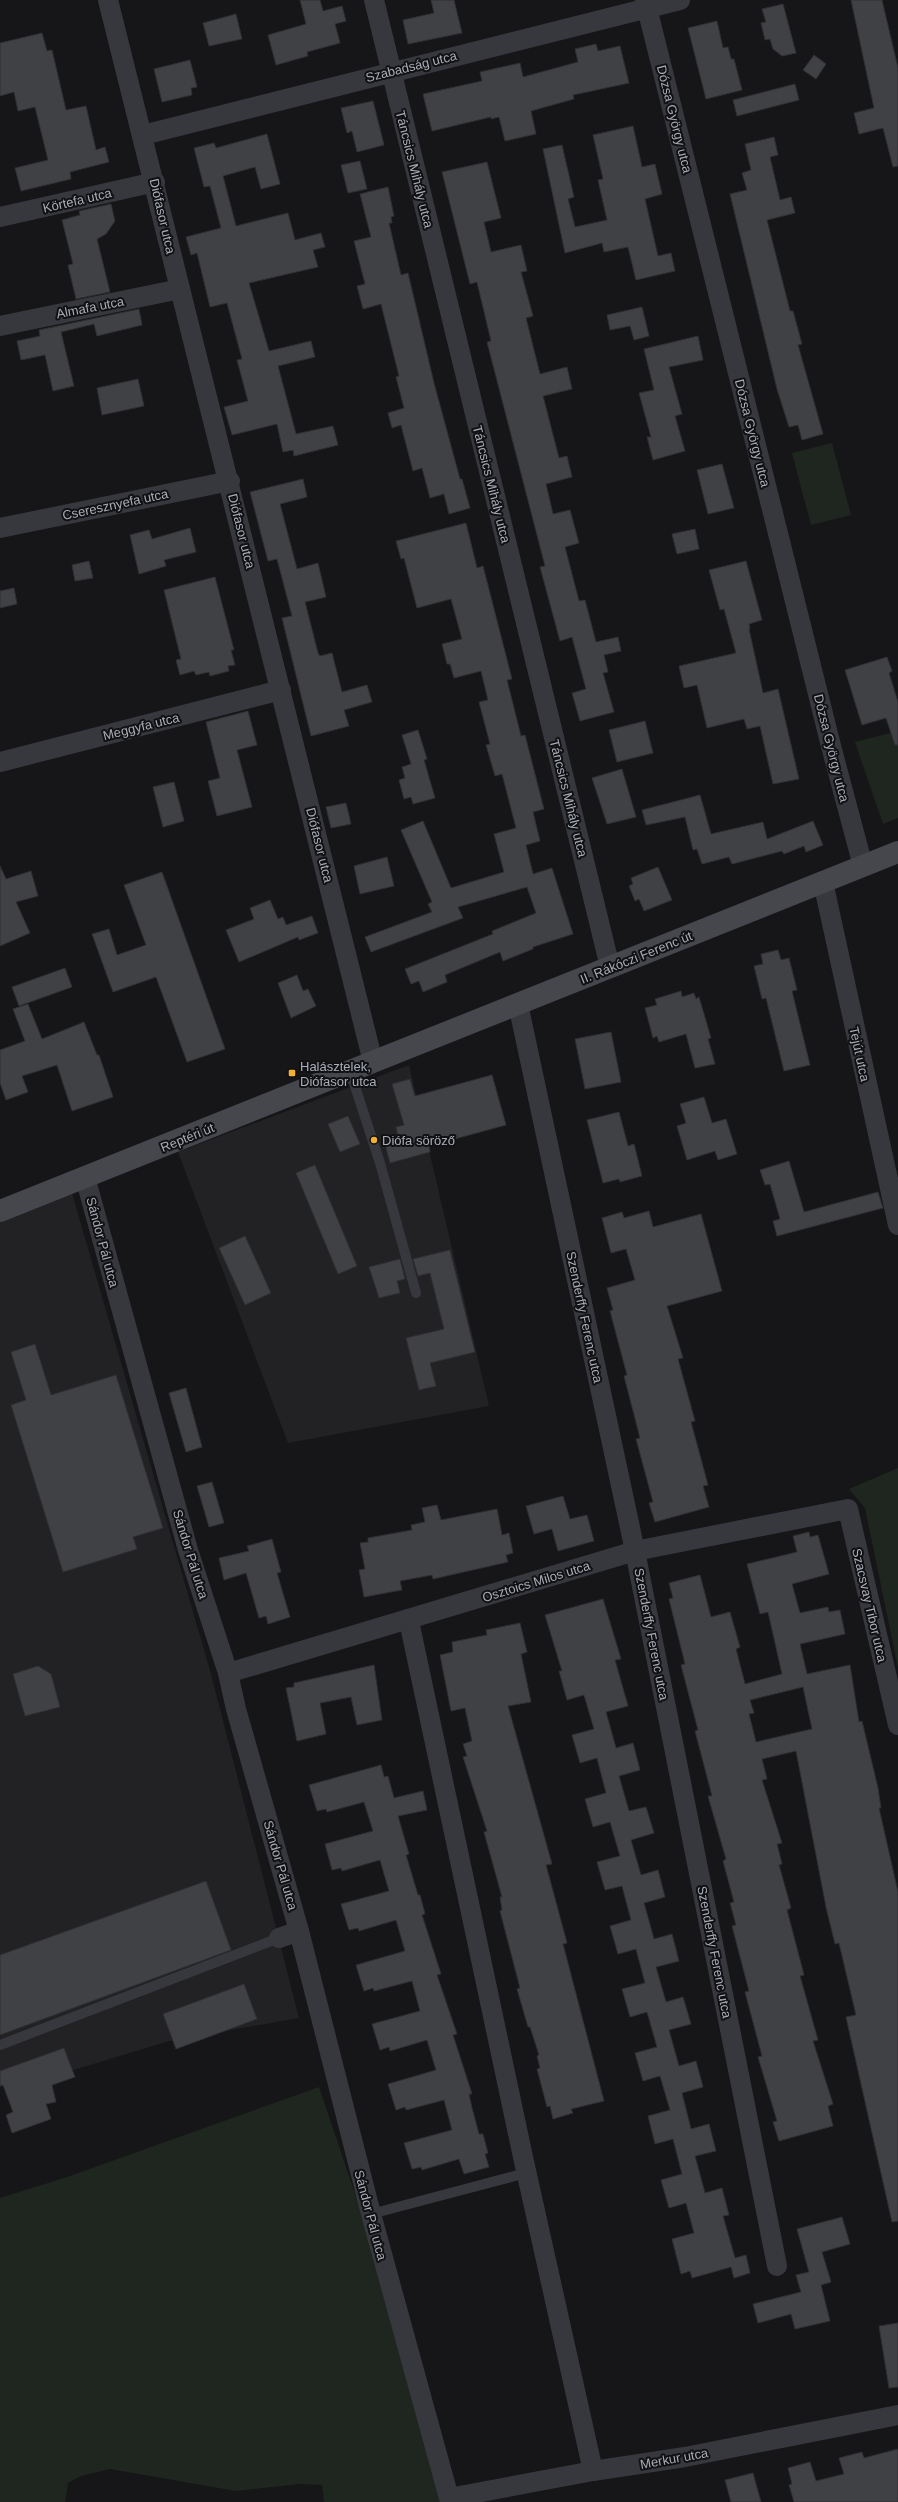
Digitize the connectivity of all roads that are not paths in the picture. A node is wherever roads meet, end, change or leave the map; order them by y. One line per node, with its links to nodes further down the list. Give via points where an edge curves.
1 (108, 0): 6 (street, Diófasor utca)
2 (374, 0): 5 (street, Táncsics Mihály utca)
3 (680, 0): 4 (street, Szabadság utca)
4 (646, 4): 5 (street, Szabadság utca); 16 (street, Dózsa György utca)
5 (391, 71): 6 (street, Szabadság utca); 18 (street, Táncsics Mihály utca)
6 (143, 135): 7 (street, Diófasor utca)
7 (155, 182): 8 (street, Körtefa utca); 9 (street, Diófasor utca)
8 (0, 217)
9 (180, 289): 10 (street, Almafa utca); 11 (street, Diófasor utca)
10 (0, 326)
11 (230, 481): 12 (street, Cseresznyefa utca); 13 (street, Diófasor utca)
12 (0, 528)
13 (281, 690): 14 (street, Meggyfa utca); 20 (street, Diófasor utca)
14 (0, 762)
15 (898, 852): 16 (main road, II. Rákóczi Ferenc út)
16 (863, 866): 17 (main road, II. Rákóczi Ferenc út)
17 (823, 882): 18 (main road, II. Rákóczi Ferenc út); 24 (street, Tejút utca)
18 (610, 967): 19 (main road, II. Rákóczi Ferenc út)
19 (518, 1004): 20 (main road, II. Rákóczi Ferenc út); 27 (street, Szenderffy Ferenc utca)
20 (373, 1062): 21 (main road, Reptéri út)
21 (350, 1071): 22 (main road, Reptéri út); 25 (lane, via 380,1164)
22 (85, 1177): 23 (main road, Reptéri út); 29 (street, Sándor Pál utca, via 188,1550)
23 (0, 1211)
24 (898, 1225)
25 (416, 1293)
26 (848, 1509): 27 (street, Osztoics Milos utca); 30 (street, Szacsvay Tibor utca)
27 (635, 1551): 28 (street, Osztoics Milos utca); 36 (street, Szenderffy Ferenc utca)
28 (409, 1621): 29 (street, Osztoics Milos utca); 34 (street)
29 (228, 1673): 31 (street, Sándor Pál utca)
30 (898, 1725)
31 (299, 1931): 32 (street); 35 (street, Sándor Pál utca)
32 (278, 1938): 33 (lane)
33 (0, 2045)
34 (526, 2173): 35 (lane); 38 (street)
35 (370, 2214): 39 (street, Sándor Pál utca)
36 (777, 2266)
37 (898, 2415): 38 (street, Merkur utca, via 685,2457)
38 (593, 2471): 39 (street, Merkur utca)
39 (448, 2498)

